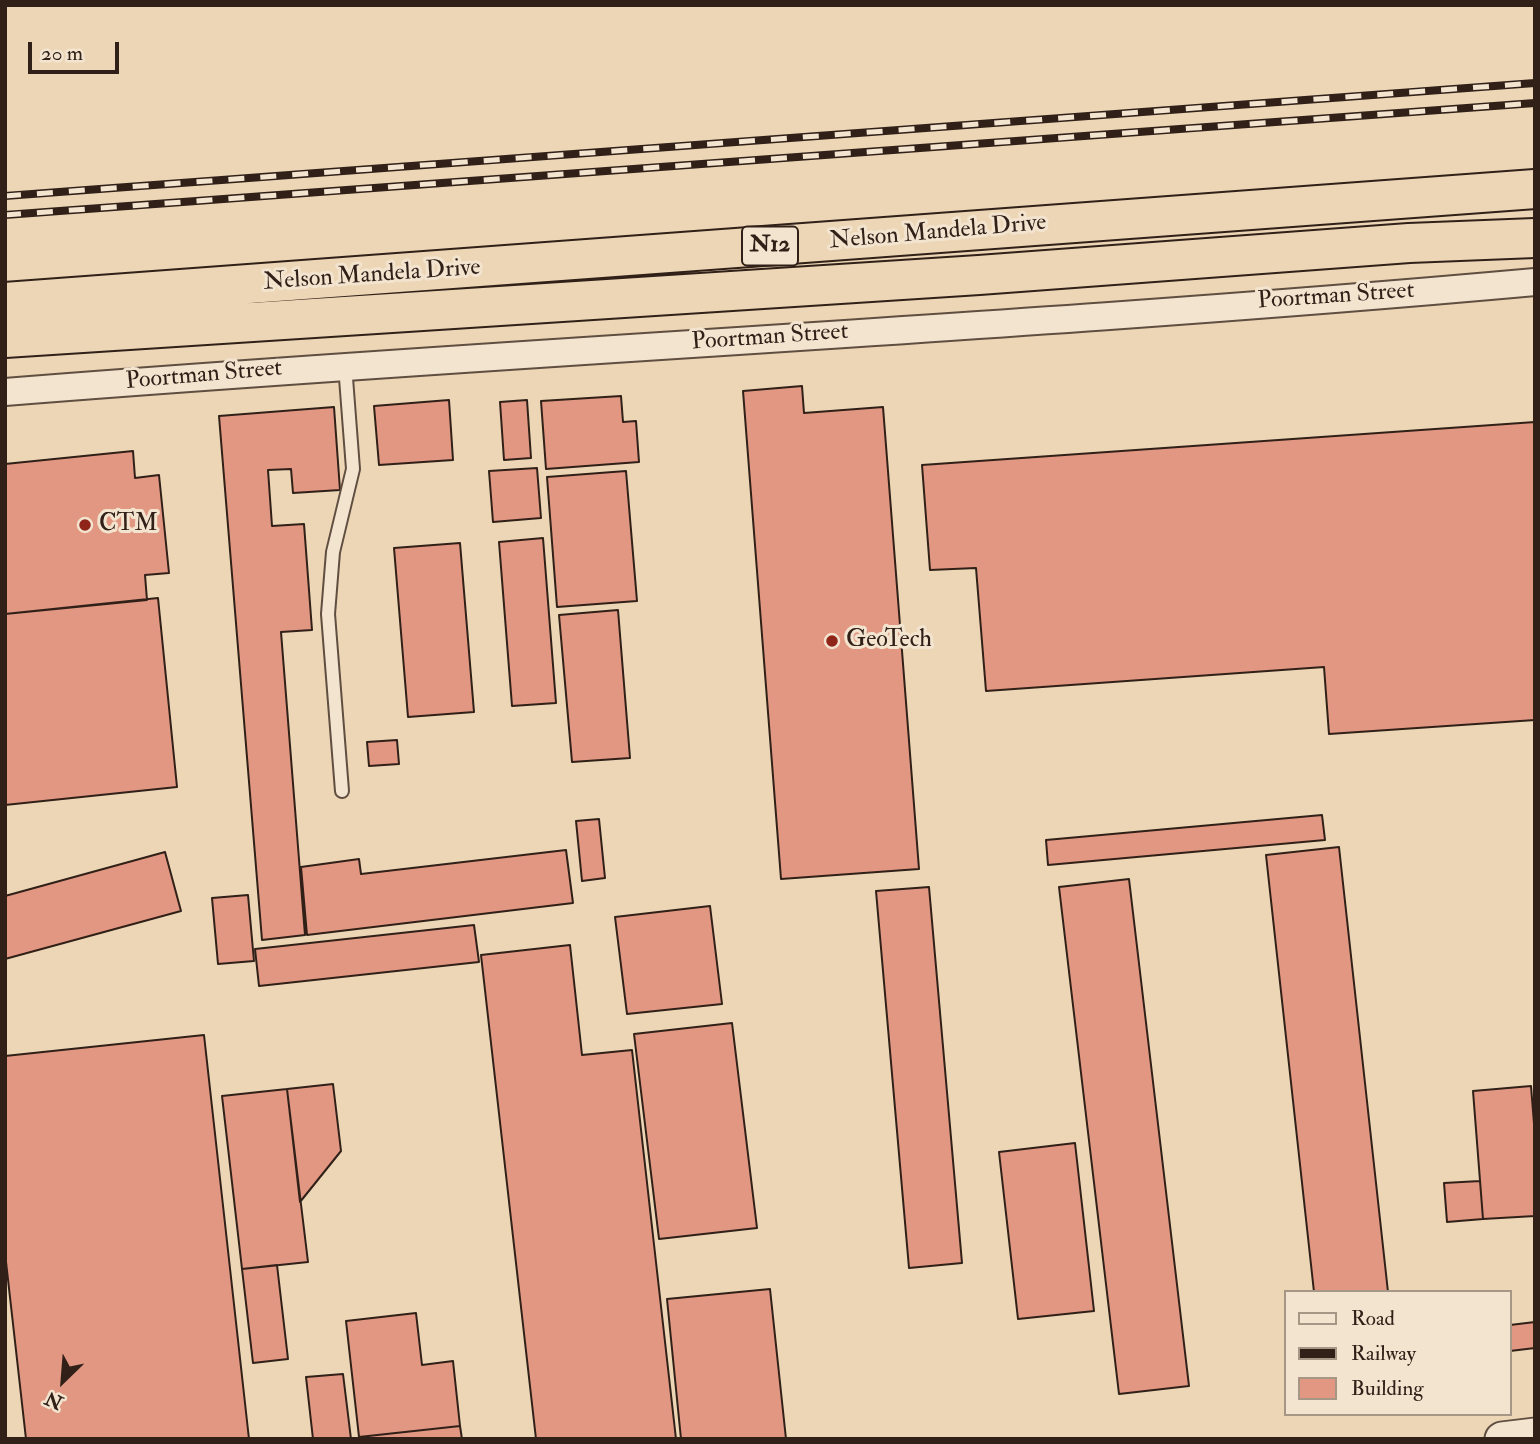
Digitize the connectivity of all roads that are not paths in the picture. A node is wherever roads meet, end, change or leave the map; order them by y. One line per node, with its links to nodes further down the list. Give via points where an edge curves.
1 (1535, 189): 4 (highway, Nelson Mandela Drive / N12)
2 (1535, 239): 5 (highway, Nelson Mandela Drive / N12, via 1395,244)
3 (1535, 282): 6 (street, Poortman Street, via 973,325)
4 (5, 302)
5 (5, 338)
6 (345, 365): 7 (street, Poortman Street); 8 (lane, via 354,469 333,552 328,614)
7 (5, 392)
8 (342, 791)
9 (1535, 1435): 10 (street)
10 (1502, 1439)

